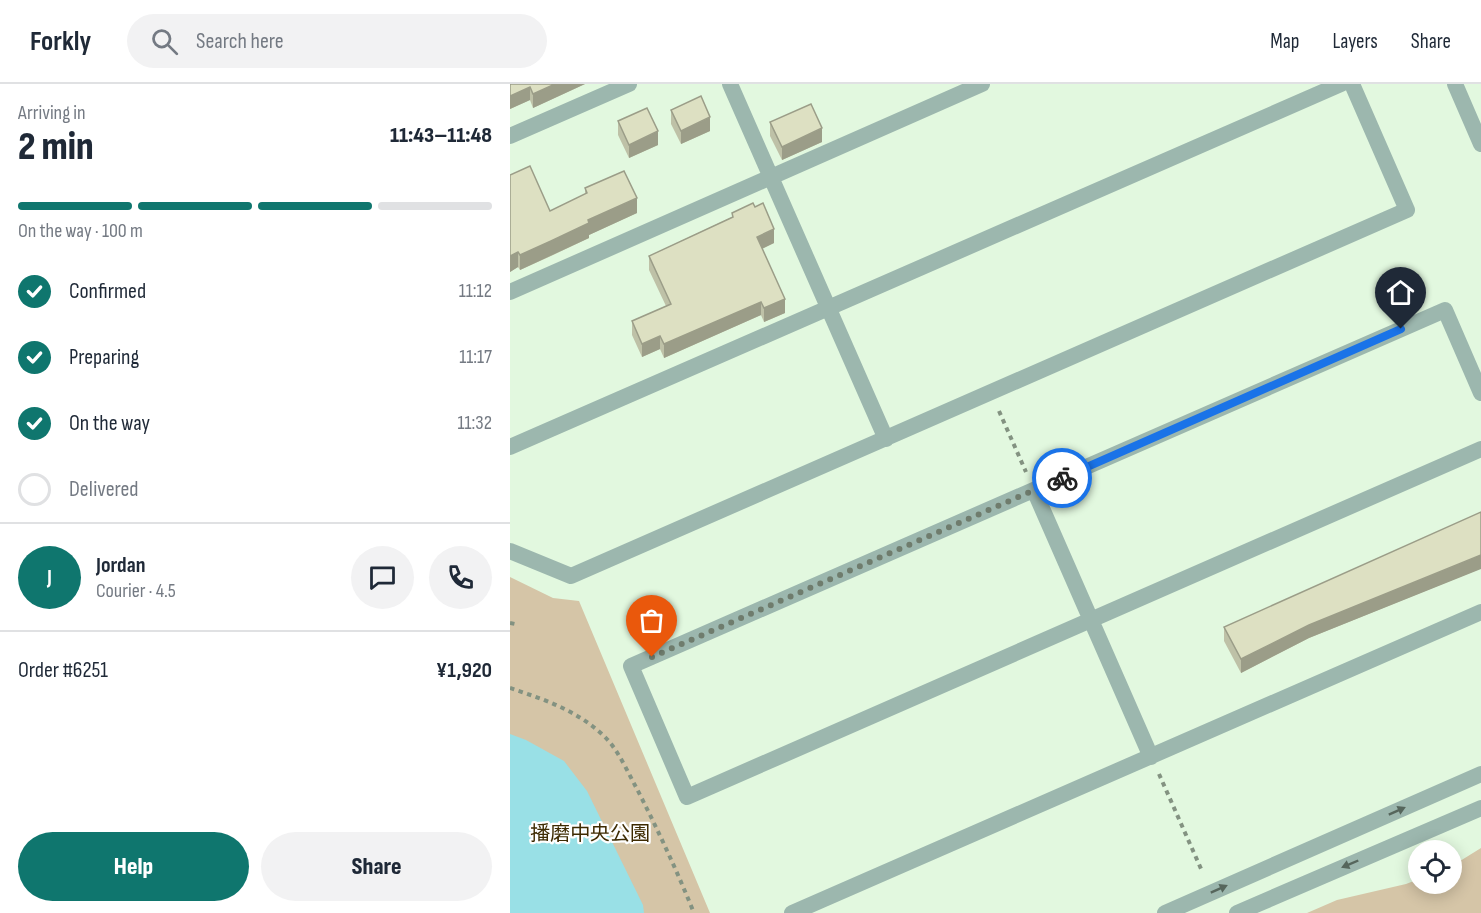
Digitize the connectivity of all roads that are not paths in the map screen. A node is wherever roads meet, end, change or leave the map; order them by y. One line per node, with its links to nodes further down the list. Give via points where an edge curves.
1 (629, 84): 7 (street)
2 (730, 84): 9 (street)
3 (982, 84): 9 (street)
4 (1341, 84): 11 (street)
5 (1352, 84): 13 (street, via 1407,210)
6 (1455, 84): 8 (street)
7 (510, 136)
8 (1481, 144)
9 (771, 176): 10 (street); 11 (street)
10 (510, 292)
11 (828, 309): 13 (street); 14 (street)
12 (1481, 393): 16 (street, via 1445,310)
13 (886, 439): 17 (street, via 571,576)
14 (510, 447)
15 (1481, 449): 19 (street)
16 (1034, 490): 19 (street); 19 (street, via 631,666 687,797)
17 (510, 551)
18 (1481, 612): 20 (street)
19 (1091, 619): 20 (street)
20 (1151, 757): 23 (street)
21 (1481, 774): 24 (street, one-way to 21)
22 (1481, 808): 25 (street, one-way to 25)
23 (792, 913)
24 (1165, 913)
25 (1237, 913)

